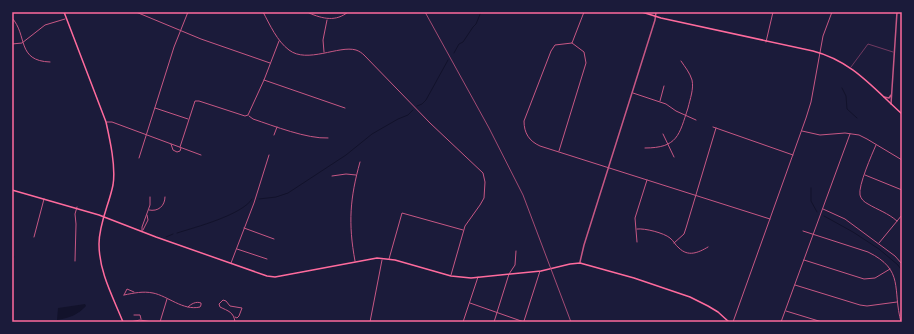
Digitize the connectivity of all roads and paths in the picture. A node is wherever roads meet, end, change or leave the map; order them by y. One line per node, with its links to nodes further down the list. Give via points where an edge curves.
1 (64, 12): 15 (main road)
2 (136, 12): 17 (street)
3 (188, 12): 17 (street)
4 (263, 12): 18 (street)
5 (348, 12): 16 (street, via 338,18)
6 (584, 12): 21 (street)
7 (642, 12): 13 (main road)
8 (656, 12): 13 (street)
9 (773, 12): 19 (street)
10 (832, 12): 25 (street)
11 (896, 12): 23 (street)
12 (309, 13): 16 (street)
13 (656, 17): 19 (main road); 32 (street)
14 (12, 18): 20 (street, via 20,30)
15 (66, 18): 20 (street, via 45,25); 44 (main road)
16 (327, 19): 24 (street, via 323,40)
17 (180, 31): 28 (street); 37 (street)
18 (280, 40): 24 (street, via 295,54); 28 (street)
19 (766, 42): 25 (main road)
20 (22, 43): 22 (street); 27 (street, via 31,56)
21 (572, 43): 59 (street, via 584,52 586,63); 59 (street, via 553,47 524,121 525,131 532,141)
22 (12, 44)
23 (895, 52): 29 (lane, via 868,44); 33 (street)
24 (324, 53): 89 (street, via 354,50 364,55 430,123 480,168 485,176 484,198)
25 (820, 53): 29 (main road, via 835,58); 48 (street, via 811,102)
26 (681, 61): 41 (street, via 693,86)
27 (50, 62)
28 (271, 63): 30 (street)
29 (850, 68): 34 (main road)
30 (264, 80): 38 (street); 40 (street)
31 (664, 86): 35 (street)
32 (633, 93): 35 (street); 67 (street)
33 (892, 94): 34 (street, via 889,98); 36 (street)
34 (884, 97): 36 (main road)
35 (660, 101): 41 (street)
36 (891, 104): 39 (main road)
37 (155, 108): 42 (street); 49 (street)
38 (345, 108)
39 (902, 114)
40 (248, 115): 42 (street, via 197,100); 45 (street)
41 (685, 116): 43 (street); 56 (street, via 679,134)
42 (188, 119): 57 (street)
43 (696, 120)
44 (106, 122): 49 (street); 83 (main road, via 114,175)
45 (277, 127): 52 (street); 53 (street)
46 (713, 127): 47 (street)
47 (716, 128): 62 (street); 74 (street)
48 (802, 131): 51 (street, via 820,135); 62 (street)
49 (147, 134): 54 (street); 64 (street)
50 (663, 134): 56 (street)
51 (850, 134): 55 (street); 79 (street)
52 (274, 135)
53 (328, 138)
54 (171, 144): 57 (street); 57 (street, via 175,151 180,151)
55 (876, 144): 65 (street); 69 (street)
56 (668, 145): 58 (street); 63 (street)
57 (181, 147): 60 (street)
58 (645, 148)
59 (559, 151): 67 (street)
60 (201, 154)
61 (269, 155): 88 (street)
62 (793, 156): 84 (street)
63 (674, 157)
64 (139, 158)
65 (902, 160)
66 (360, 162): 68 (street)
67 (609, 167): 71 (street); 108 (street)
68 (356, 175): 70 (street); 107 (street, via 350,211)
69 (864, 175): 73 (street); 85 (street, via 859,191 862,200)
70 (332, 176)
71 (647, 179): 74 (street); 90 (street, via 636,213)
72 (12, 190): 77 (main road)
73 (902, 190)
74 (696, 195): 84 (street); 97 (street, via 684,234)
75 (150, 197): 80 (street)
76 (166, 197): 80 (street, via 160,209)
77 (44, 199): 78 (main road); 94 (street)
78 (77, 207): 83 (main road); 105 (street)
79 (822, 209): 93 (street); 98 (street, via 845,219)
80 (148, 210): 81 (street)
81 (147, 214): 86 (street); 87 (street)
82 (902, 215): 85 (street)
83 (103, 216): 92 (main road); 129 (main road, via 99,240 100,262)
84 (770, 218): 139 (street)
85 (897, 221): 98 (street)
86 (144, 222): 87 (street); 92 (street)
87 (147, 223): 92 (street)
88 (244, 228): 95 (street); 100 (street)
89 (463, 230): 104 (street, via 402,213); 114 (street)
90 (637, 230): 96 (street); 97 (street, via 644,229 662,234)
91 (803, 231): 93 (street)
92 (142, 232): 109 (main road)
93 (813, 234): 106 (street); 111 (street, via 868,252)
94 (34, 237)
95 (274, 239)
96 (637, 242)
97 (674, 243): 99 (street, via 682,251 690,254)
98 (878, 243): 110 (street)
99 (708, 247)
100 (236, 249): 103 (street); 109 (street)
101 (516, 251): 113 (street, via 515,265)
102 (383, 258): 104 (main road); 107 (main road); 134 (street)
103 (267, 259)
104 (389, 259): 114 (main road)
105 (75, 260)
106 (804, 260): 111 (street, via 864,279 875,278); 116 (street)
107 (355, 261): 109 (main road, via 275,277)
108 (580, 263): 112 (main road); 138 (main road, via 690,297 718,312)
109 (231, 264)
110 (902, 264)
111 (890, 269): 119 (street, via 896,285)
112 (541, 271): 113 (main road); 137 (street)
113 (509, 274): 115 (main road); 125 (street)
114 (450, 276): 115 (main road)
115 (478, 277): 120 (street)
116 (794, 285): 119 (street, via 860,305); 123 (street)
117 (135, 293): 117 (street, via 124,295 127,289); 118 (street, via 152,293)
118 (167, 299): 121 (street); 132 (street)
119 (897, 302): 142 (street)
120 (470, 304): 125 (street); 135 (street)
121 (188, 307): 121 (street, via 196,308 201,305 198,302)
122 (232, 307): 124 (street); 124 (street, via 223,300 219,304); 127 (street, via 242,308 239,316)
123 (785, 310): 140 (street); 141 (street)
124 (230, 311): 127 (street)
125 (497, 313): 136 (street); 137 (street)
126 (134, 315): 128 (street, via 140,315)
127 (235, 317): 133 (street)
128 (141, 320): 130 (street); 131 (street)
129 (123, 322)
130 (130, 322)
131 (152, 322)
132 (160, 322)
133 (235, 322)
134 (370, 322)
135 (463, 322)
136 (494, 322)
137 (524, 322)
138 (729, 322)
139 (733, 322)
140 (781, 322)
141 (822, 322)
142 (901, 322)

